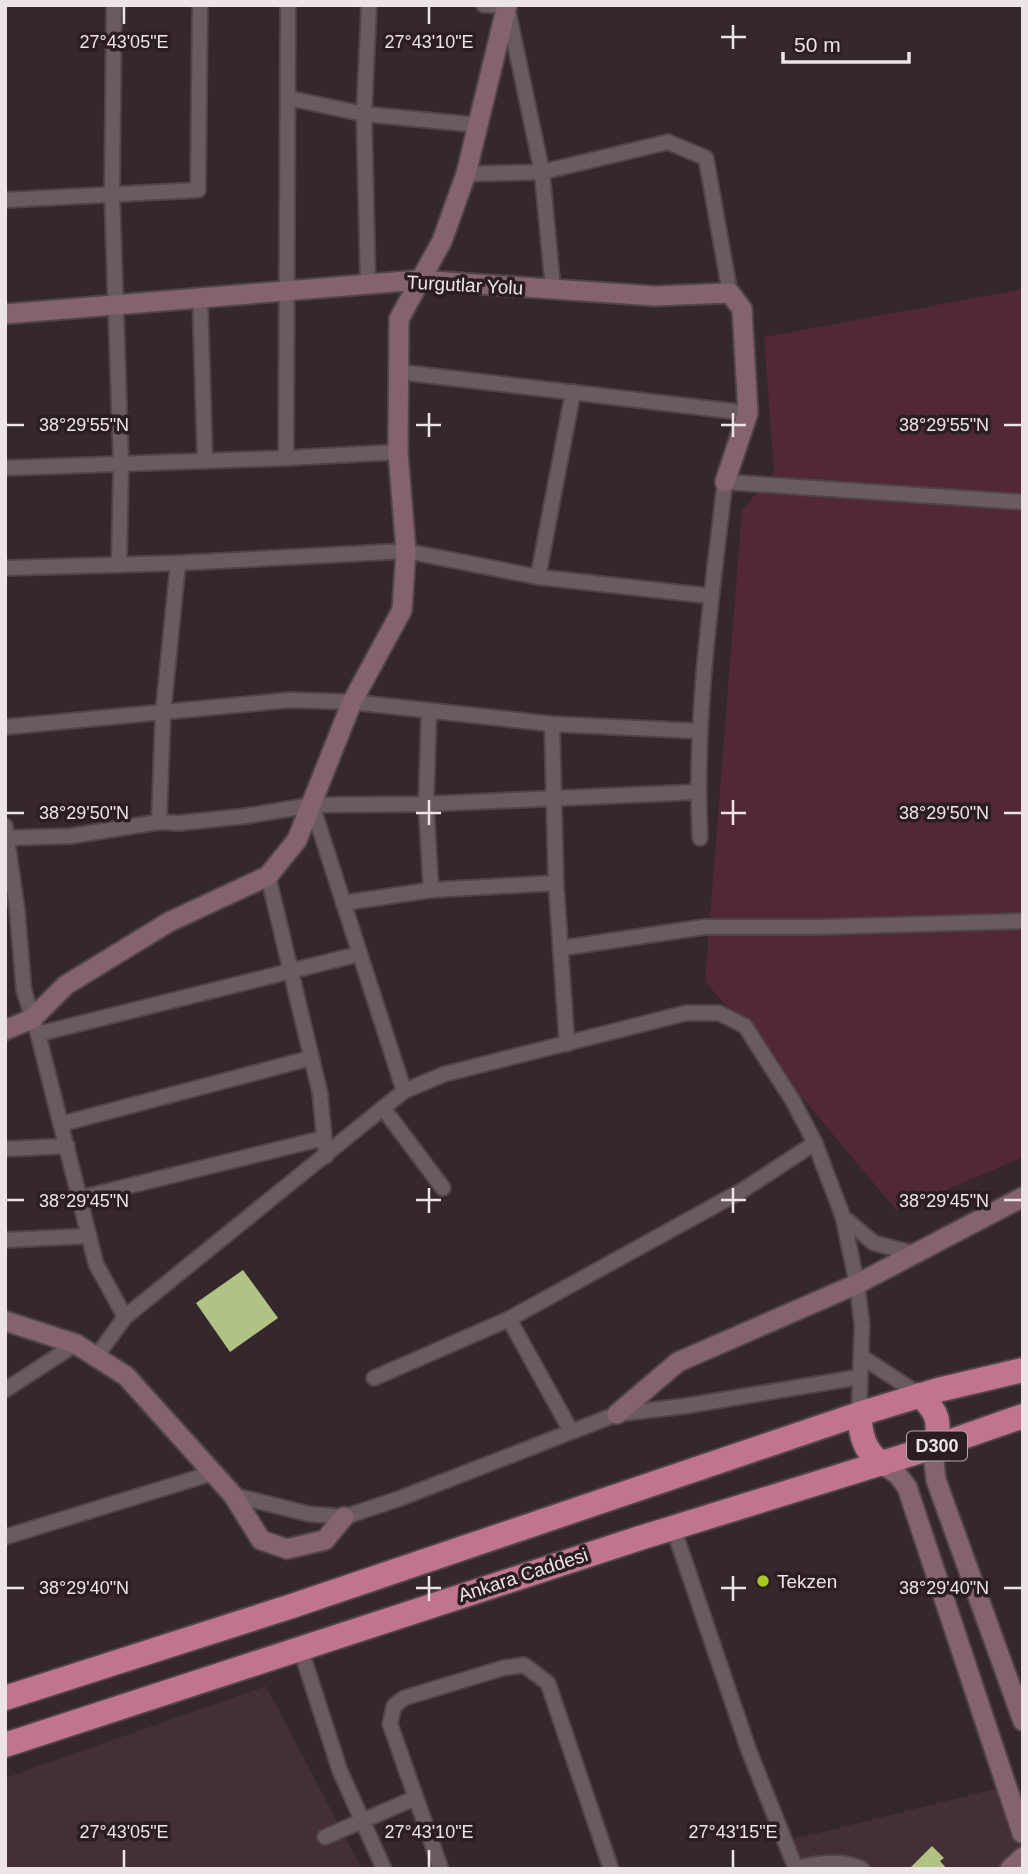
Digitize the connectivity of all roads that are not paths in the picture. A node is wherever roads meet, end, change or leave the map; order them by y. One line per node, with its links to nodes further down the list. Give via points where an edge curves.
1 (114, 5): 12 (street)
2 (200, 5): 12 (street, via 198,190)
3 (288, 5): 7 (street)
4 (369, 5): 8 (street)
5 (484, 5): 6 (street)
6 (507, 6): 9 (street); 10 (street)
7 (288, 98): 8 (street); 17 (street)
8 (364, 114): 9 (street); 15 (street)
9 (478, 125): 11 (street)
10 (542, 172): 11 (street); 16 (street); 18 (street, via 668,142 706,158)
11 (466, 174): 14 (street, via 442,241)
12 (112, 194): 13 (street); 20 (street)
13 (5, 200)
14 (419, 280): 15 (street, Turgutlar Yolu); 16 (street, Turgutlar Yolu); 22 (street, via 399,318)
15 (368, 284): 17 (street, Turgutlar Yolu)
16 (554, 289): 18 (street, Turgutlar Yolu, via 655,296)
17 (287, 291): 19 (street, Turgutlar Yolu); 26 (street)
18 (730, 293): 24 (street, via 742,309)
19 (200, 298): 20 (street, Turgutlar Yolu); 27 (street)
20 (114, 305): 21 (street, Turgutlar Yolu); 28 (street)
21 (5, 314)
22 (398, 372): 23 (street); 25 (street)
23 (573, 392): 24 (street); 36 (street)
24 (748, 413): 30 (street)
25 (398, 452): 26 (street); 32 (street)
26 (286, 458): 27 (street)
27 (205, 461): 28 (street)
28 (121, 464): 29 (street); 34 (street)
29 (5, 468)
30 (725, 482): 31 (street); 37 (street)
31 (1023, 502)
32 (406, 551): 33 (street); 36 (street); 38 (street, via 402,610)
33 (178, 563): 34 (street); 40 (street)
34 (119, 565): 35 (street)
35 (5, 568)
36 (538, 577): 37 (street)
37 (711, 596): 43 (street)
38 (352, 702): 39 (street); 40 (street, via 290,700); 47 (street)
39 (429, 711): 41 (street); 46 (street)
40 (163, 713): 42 (street); 48 (street)
41 (552, 724): 43 (street); 45 (street)
42 (5, 727)
43 (699, 731): 44 (street)
44 (697, 792): 45 (street); 50 (street)
45 (554, 800): 46 (street); 52 (street)
46 (426, 804): 47 (street); 53 (street)
47 (312, 806): 48 (street); 51 (street, via 297,840); 54 (street)
48 (159, 822): 49 (street, via 71,836)
49 (6, 834): 59 (street, via 24,991)
50 (700, 838)
51 (268, 876): 58 (street); 59 (street, via 157,929 66,985)
52 (556, 883): 53 (street); 56 (street)
53 (431, 890): 54 (street)
54 (343, 904): 57 (street)
55 (1023, 922): 56 (street, via 704,928)
56 (562, 948): 61 (street)
57 (359, 954): 58 (street); 63 (street)
58 (289, 972): 59 (street); 62 (street)
59 (35, 1026): 60 (street); 65 (street)
60 (5, 1030)
61 (567, 1044): 63 (street, via 445,1074); 67 (street, via 686,1013 719,1013 745,1026)
62 (311, 1058): 65 (street); 66 (street)
63 (404, 1091): 64 (street)
64 (383, 1108): 70 (street); 71 (street)
65 (61, 1124): 68 (street)
66 (324, 1138): 70 (street); 73 (street)
67 (816, 1143): 74 (street); 80 (street, via 743,1190)
68 (67, 1146): 69 (street); 73 (street)
69 (5, 1149)
70 (326, 1156): 79 (street)
71 (443, 1188)
72 (1023, 1197): 77 (street)
73 (80, 1198): 75 (street)
74 (843, 1217): 77 (street, via 874,1243); 78 (street)
75 (89, 1236): 76 (street); 79 (street, via 96,1264)
76 (5, 1240)
77 (912, 1253): 78 (street)
78 (857, 1284): 84 (street); 90 (street, via 678,1362)
79 (125, 1317): 83 (street)
80 (509, 1319): 87 (street); 93 (street)
81 (5, 1321): 82 (street)
82 (76, 1344): 83 (street); 88 (street)
83 (96, 1357): 96 (street, via 126,1376)
84 (862, 1357): 86 (street); 89 (street)
85 (1023, 1370): 89 (highway)
86 (860, 1377): 90 (street); 91 (street)
87 (374, 1378)
88 (5, 1390)
89 (920, 1395): 91 (highway); 94 (highway, D300, via 938,1418)
90 (617, 1414): 93 (street)
91 (859, 1415): 95 (highway, D300, via 864,1445); 102 (highway)
92 (1023, 1416): 94 (highway, Ankara Caddesi / D300)
93 (571, 1431): 98 (street)
94 (937, 1446): 95 (highway, Ankara Caddesi / D300); 103 (street, via 933,1462 936,1480)
95 (882, 1464): 99 (highway, Ankara Caddesi / D300); 107 (street, via 906,1487)
96 (213, 1472): 97 (street); 100 (street)
97 (233, 1495): 98 (street, via 309,1514); 98 (street, via 261,1540 287,1549 325,1540)
98 (344, 1517)
99 (673, 1527): 101 (highway, Ankara Caddesi / D300); 114 (street, via 749,1751)
100 (5, 1537)
101 (300, 1647): 104 (highway, Ankara Caddesi / D300); 106 (street, via 340,1771)
102 (5, 1698)
103 (1023, 1721)
104 (5, 1745)
105 (415, 1798): 106 (street); 112 (street); 113 (street, via 390,1724 394,1706 404,1698 524,1665 548,1683)
106 (362, 1820): 108 (street); 111 (street)
107 (1022, 1832): 109 (street)
108 (325, 1837)
109 (1023, 1851)
110 (1023, 1857): 116 (street)
111 (384, 1869)
112 (441, 1869)
113 (611, 1869)
114 (796, 1869): 115 (street, via 815,1863)
115 (862, 1869)
116 (1010, 1869)

